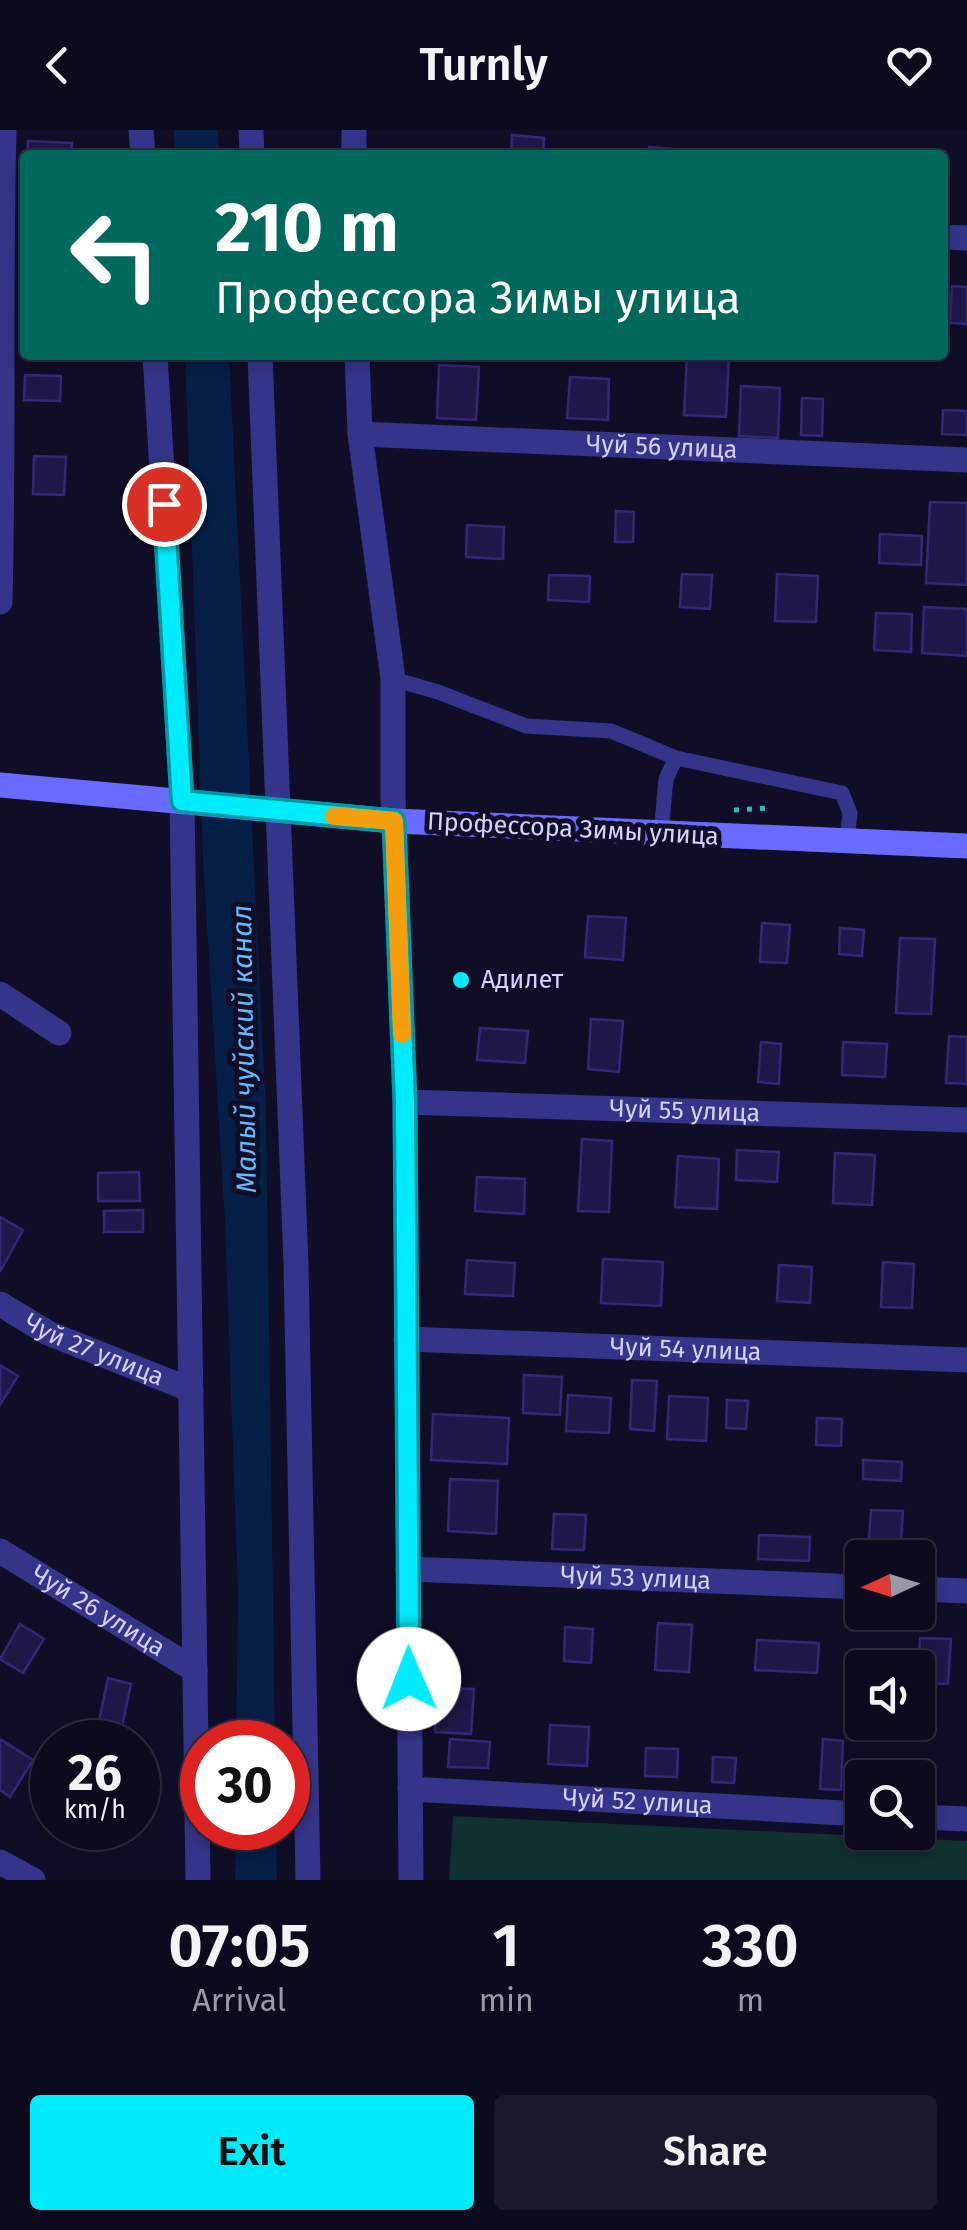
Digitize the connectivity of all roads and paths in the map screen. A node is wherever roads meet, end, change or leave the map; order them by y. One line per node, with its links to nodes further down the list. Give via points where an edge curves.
1 (4, 130): 2 (street)
2 (0, 204): 6 (street)
3 (155, 360): 13 (street)
4 (260, 360): 14 (street)
5 (358, 360): 7 (street)
6 (1, 430): 9 (street)
7 (360, 434): 8 (street, Чуй 56 улица); 10 (street)
8 (967, 460)
9 (0, 602)
10 (393, 680): 11 (lane, via 526,726 611,731); 15 (street)
11 (676, 758): 16 (lane, via 666,780); 17 (lane, via 842,792 850,813)
12 (0, 783): 13 (street, Профессора Зимы улица)
13 (182, 801): 14 (street, Профессора Зимы улица); 26 (street)
14 (278, 811): 15 (street, Профессора Зимы улица); 40 (street, via 296,1262)
15 (394, 821): 16 (street, Профессора Зимы улица); 21 (street)
16 (660, 833): 17 (street, Профессора Зимы улица)
17 (846, 841): 18 (street, Профессора Зимы улица)
18 (967, 846)
19 (0, 994): 20 (street)
20 (59, 1033)
21 (405, 1102): 22 (street, Чуй 55 улица); 24 (street)
22 (967, 1120)
23 (0, 1304): 26 (street, Чуй 27 улица, via 48,1333)
24 (406, 1339): 25 (street, Чуй 54 улица); 28 (street)
25 (967, 1360)
26 (191, 1390): 32 (street)
27 (0, 1551): 32 (street, Чуй 26 улица)
28 (408, 1569): 29 (street, Чуй 53 улица); 33 (street)
29 (845, 1586)
30 (935, 1590): 31 (street)
31 (967, 1591)
32 (195, 1670): 39 (street)
33 (410, 1789): 34 (street, Чуй 52 улица); 41 (street)
34 (845, 1813)
35 (935, 1818): 36 (street)
36 (967, 1820)
37 (0, 1862): 38 (street)
38 (32, 1880)
39 (198, 1880)
40 (308, 1880)
41 (411, 1880)

